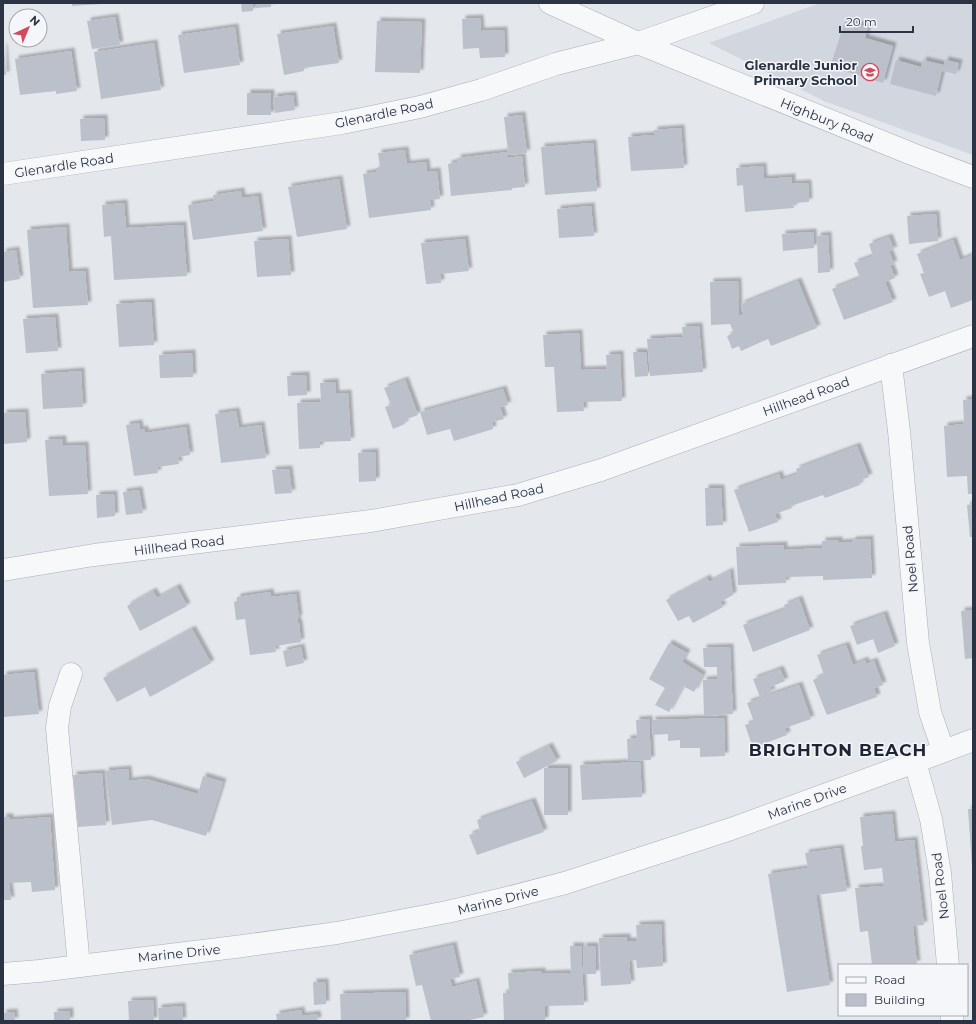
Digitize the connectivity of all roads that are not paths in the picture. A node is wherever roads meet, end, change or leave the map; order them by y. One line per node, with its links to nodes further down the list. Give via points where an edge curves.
1 (550, 3): 3 (street, Highbury Road)
2 (753, 3): 3 (street, Glenardle Road)
3 (638, 43): 4 (street, Glenardle Road, via 556,64 481,90 412,108 342,122); 5 (street, Highbury Road)
4 (3, 174)
5 (973, 177)
6 (973, 336): 7 (street, Hillhead Road)
7 (891, 365): 8 (street, Hillhead Road, via 601,470 518,495 371,521 94,555); 11 (street, Noel Road, via 918,643 930,712)
8 (3, 570)
9 (71, 674): 14 (street, via 60,706 57,728)
10 (973, 740): 11 (street, Marine Drive)
11 (943, 750): 12 (street, Marine Drive)
12 (915, 762): 13 (street, Noel Road, via 931,819); 14 (street, Marine Drive, via 731,829 565,883 507,898 337,933)
13 (948, 964)
14 (79, 966): 15 (street, Marine Drive)
15 (3, 974)

